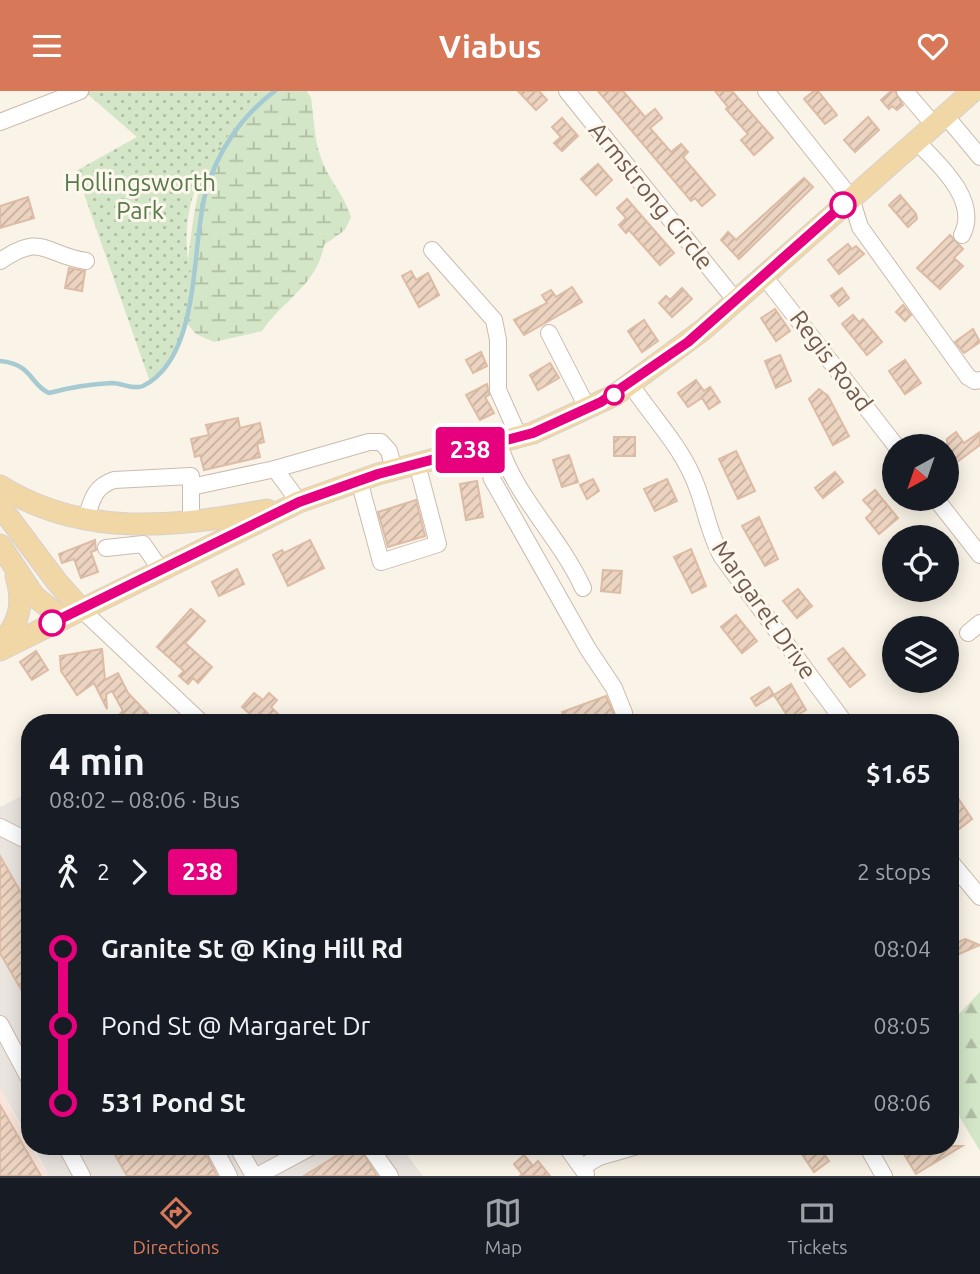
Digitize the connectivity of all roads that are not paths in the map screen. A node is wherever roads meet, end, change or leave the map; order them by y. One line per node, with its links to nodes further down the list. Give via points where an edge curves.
1 (80, 91): 7 (street)
2 (567, 91): 16 (street, Armstrong Circle)
3 (766, 91): 10 (street)
4 (905, 91): 6 (street)
5 (973, 91): 6 (main road)
6 (940, 120): 8 (main road); 9 (street)
7 (0, 123)
8 (916, 141): 10 (main road); 11 (street, via 970,205 971,224)
9 (980, 157)
10 (851, 198): 15 (main road); 18 (street, via 860,227 968,377)
11 (962, 235)
12 (432, 250): 22 (street, via 494,320)
13 (0, 261): 14 (street, via 36,245)
14 (86, 261)
15 (764, 276): 16 (main road); 21 (street, Regis Road)
16 (736, 301): 19 (main road)
17 (549, 333): 20 (street)
18 (980, 380)
19 (631, 384): 20 (main road); 46 (street, Margaret Drive, via 687,465 722,557)
20 (588, 409): 22 (main road)
21 (887, 434)
22 (500, 443): 23 (main road); 39 (street, via 509,473 565,552); 44 (street, via 492,479 587,649 614,688)
23 (418, 464): 25 (main road); 26 (street, via 438,544 381,562)
24 (275, 468): 25 (street, via 381,442); 28 (street); 29 (street)
25 (394, 470): 26 (main road)
26 (359, 480): 29 (main road)
27 (0, 486): 33 (main road, via 51,513)
28 (191, 487): 32 (street); 33 (street, via 191,477 114,480 97,489)
29 (299, 502): 32 (main road); 38 (main road)
30 (0, 506): 40 (main road)
31 (945, 511): 36 (street)
32 (191, 520): 33 (main road)
33 (85, 521)
34 (0, 545): 37 (main road)
35 (106, 548): 38 (street, via 143,544)
36 (980, 555)
37 (11, 565): 41 (main road, via 40,602); 42 (main road, via 21,593 20,608)
38 (162, 570): 40 (main road)
39 (583, 588)
40 (81, 609): 41 (main road); 45 (street)
41 (62, 618): 43 (main road)
42 (0, 644)
43 (0, 650)
44 (624, 713)
45 (192, 714)
46 (838, 714)
47 (0, 827): 48 (street)
48 (21, 838)
49 (959, 872): 50 (street)
50 (980, 897)
51 (0, 1024): 52 (street)
52 (21, 1063)
53 (70, 1155): 62 (street)
54 (218, 1155): 63 (street)
55 (242, 1155): 64 (street)
56 (296, 1155): 64 (street)
57 (375, 1155): 65 (street)
58 (573, 1155): 61 (street)
59 (606, 1155): 61 (street)
60 (872, 1155): 66 (street)
61 (585, 1172)
62 (82, 1176)
63 (229, 1176)
64 (255, 1176)
65 (390, 1176)
66 (884, 1176)

